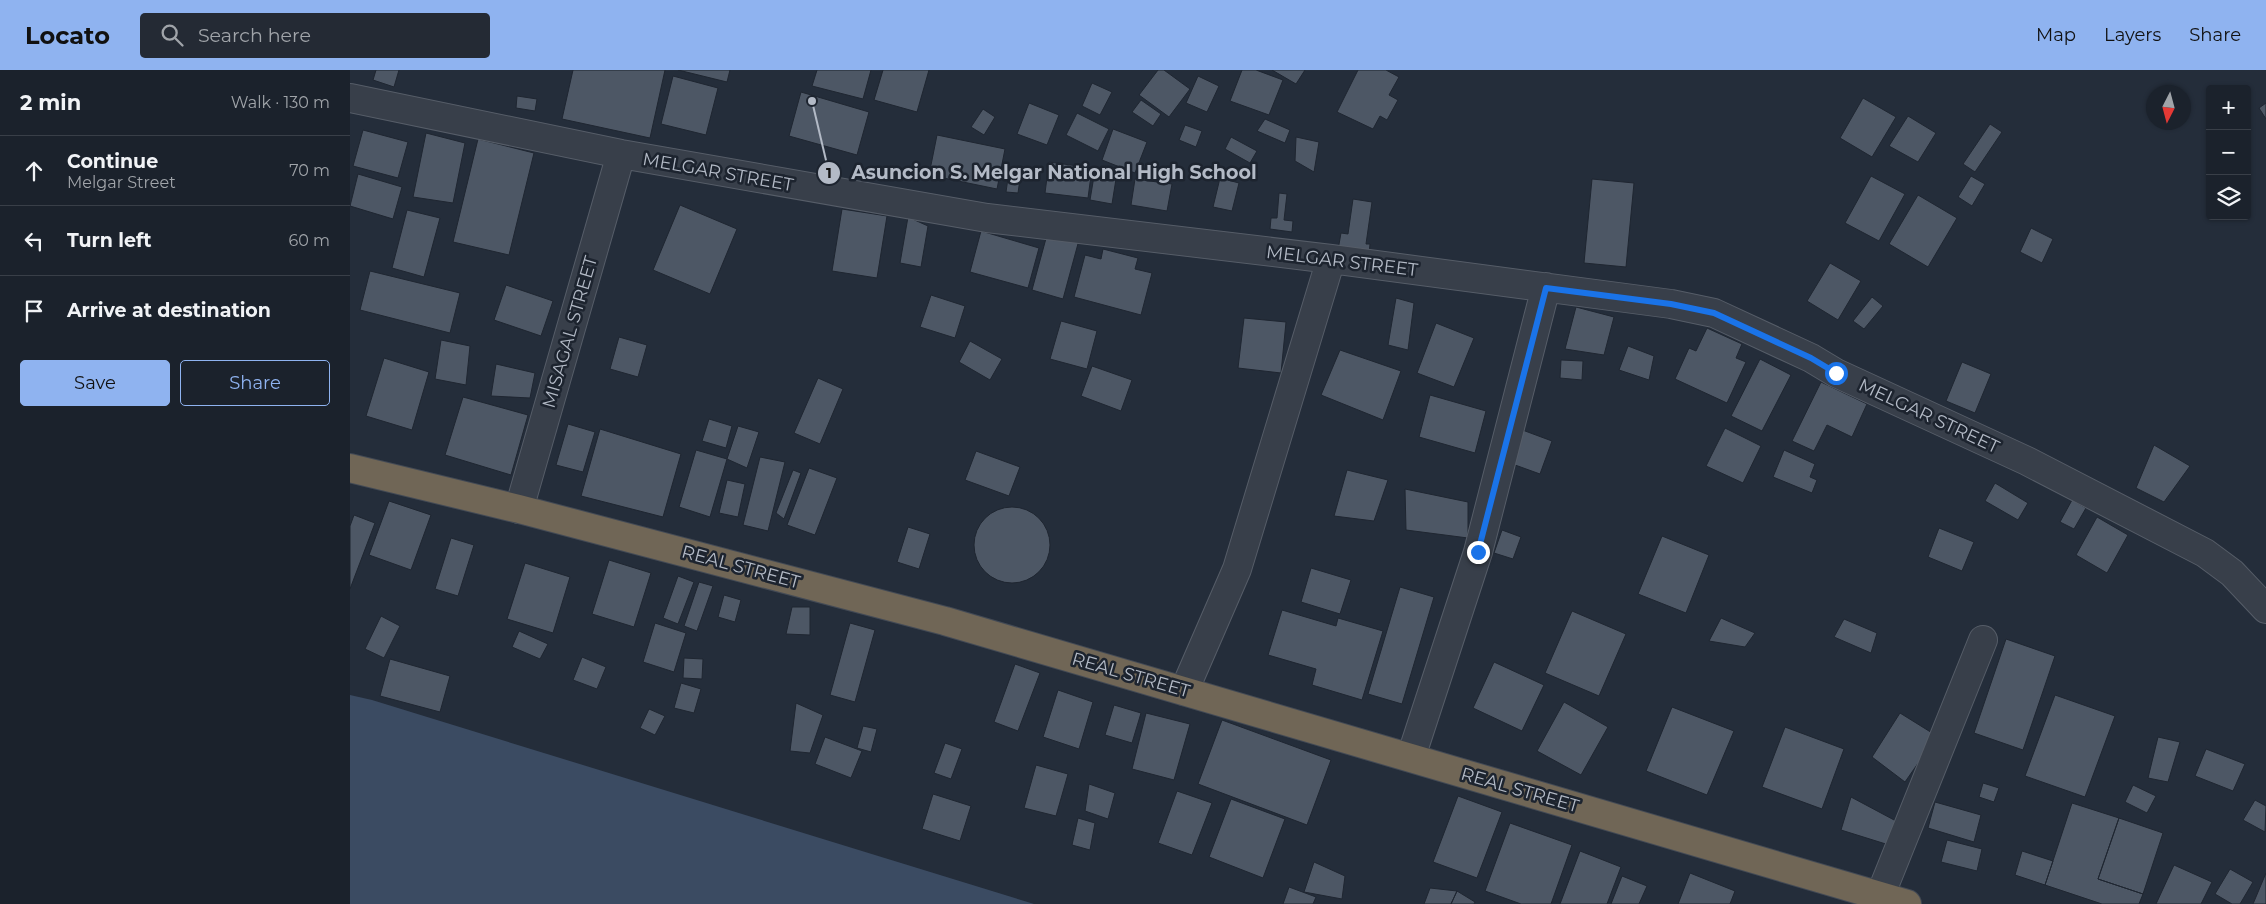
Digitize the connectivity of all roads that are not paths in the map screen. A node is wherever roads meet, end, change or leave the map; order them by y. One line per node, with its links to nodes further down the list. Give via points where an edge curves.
1 (350, 98): 2 (street, MELGAR STREET)
2 (621, 154): 3 (street, MELGAR STREET, via 986,218); 6 (street, MISAGAL STREET)
3 (1331, 259): 4 (street, MELGAR STREET); 9 (street, via 1237,569)
4 (1546, 288): 7 (street, MELGAR STREET, via 1671,304 1714,313 2027,461 2205,553 2232,573); 10 (street, via 1478,552)
5 (350, 468): 6 (highway, REAL STREET)
6 (519, 509): 9 (highway, REAL STREET, via 945,621)
7 (2266, 608)
8 (1983, 640): 11 (street)
9 (1184, 691): 10 (highway, REAL STREET)
10 (1411, 757): 11 (highway, REAL STREET)
11 (1880, 896): 12 (highway, REAL STREET)
12 (1907, 904)

